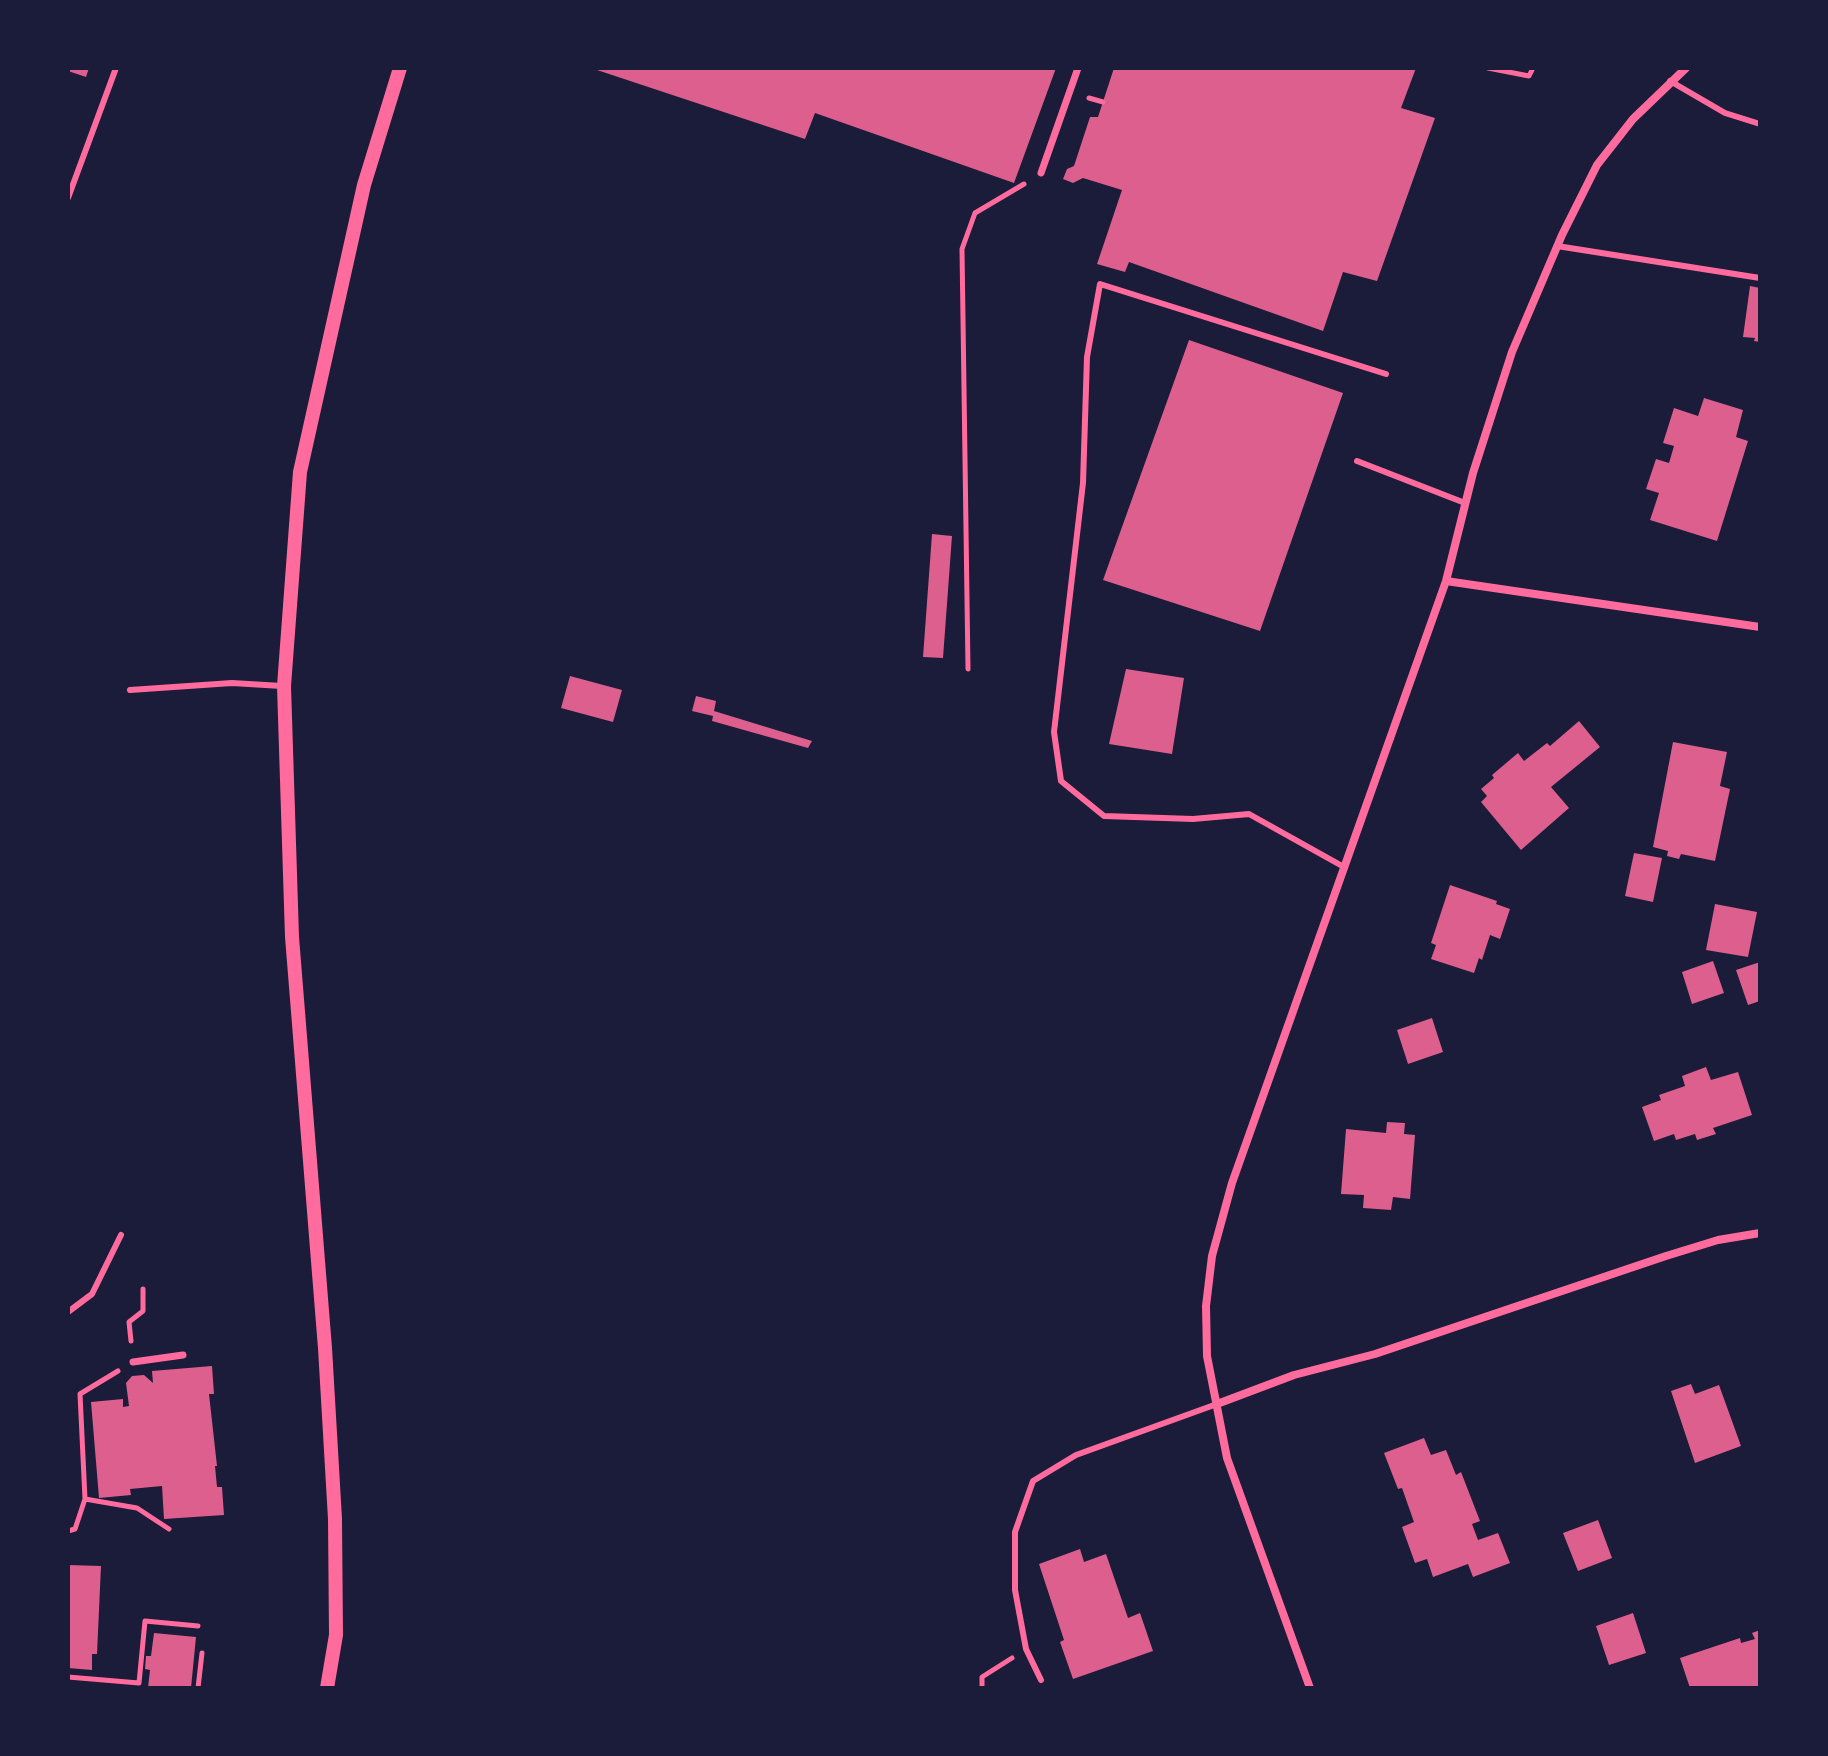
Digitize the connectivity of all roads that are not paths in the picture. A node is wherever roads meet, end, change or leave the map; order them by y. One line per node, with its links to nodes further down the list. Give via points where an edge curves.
1 (116, 68): 8 (lane)
2 (400, 68): 16 (street, via 364,185 300,472)
3 (1078, 68): 7 (street)
4 (1686, 68): 5 (street)
5 (1670, 81): 6 (lane, via 1725,113); 9 (street, via 1597,165)
6 (1760, 124)
7 (1041, 173)
8 (68, 198)
9 (1557, 246): 10 (lane); 13 (street, via 1512,352)
10 (1760, 278)
11 (1386, 374): 18 (lane, via 1100,284 1087,357 1083,483 1054,732 1061,781 1104,816 1193,819 1249,814)
12 (1357, 461): 13 (lane)
13 (1465, 503): 14 (street)
14 (1446, 581): 15 (street); 18 (street)
15 (1760, 627)
16 (284, 686): 17 (lane, via 232,683); 26 (street, via 292,937 335,1511 336,1635)
17 (130, 690)
18 (1344, 867): 24 (street, via 1232,1183 1212,1256 1207,1344)
19 (1760, 1233): 24 (street, via 1666,1256)
20 (121, 1235): 21 (lane, via 92,1294)
21 (68, 1312)
22 (183, 1355): 23 (street)
23 (133, 1362)
24 (1217, 1404): 25 (lane, via 1076,1455 1033,1481 1015,1532 1015,1590 1026,1649); 27 (street, via 1227,1458)
25 (1041, 1680)
26 (327, 1688)
27 (1310, 1688)

